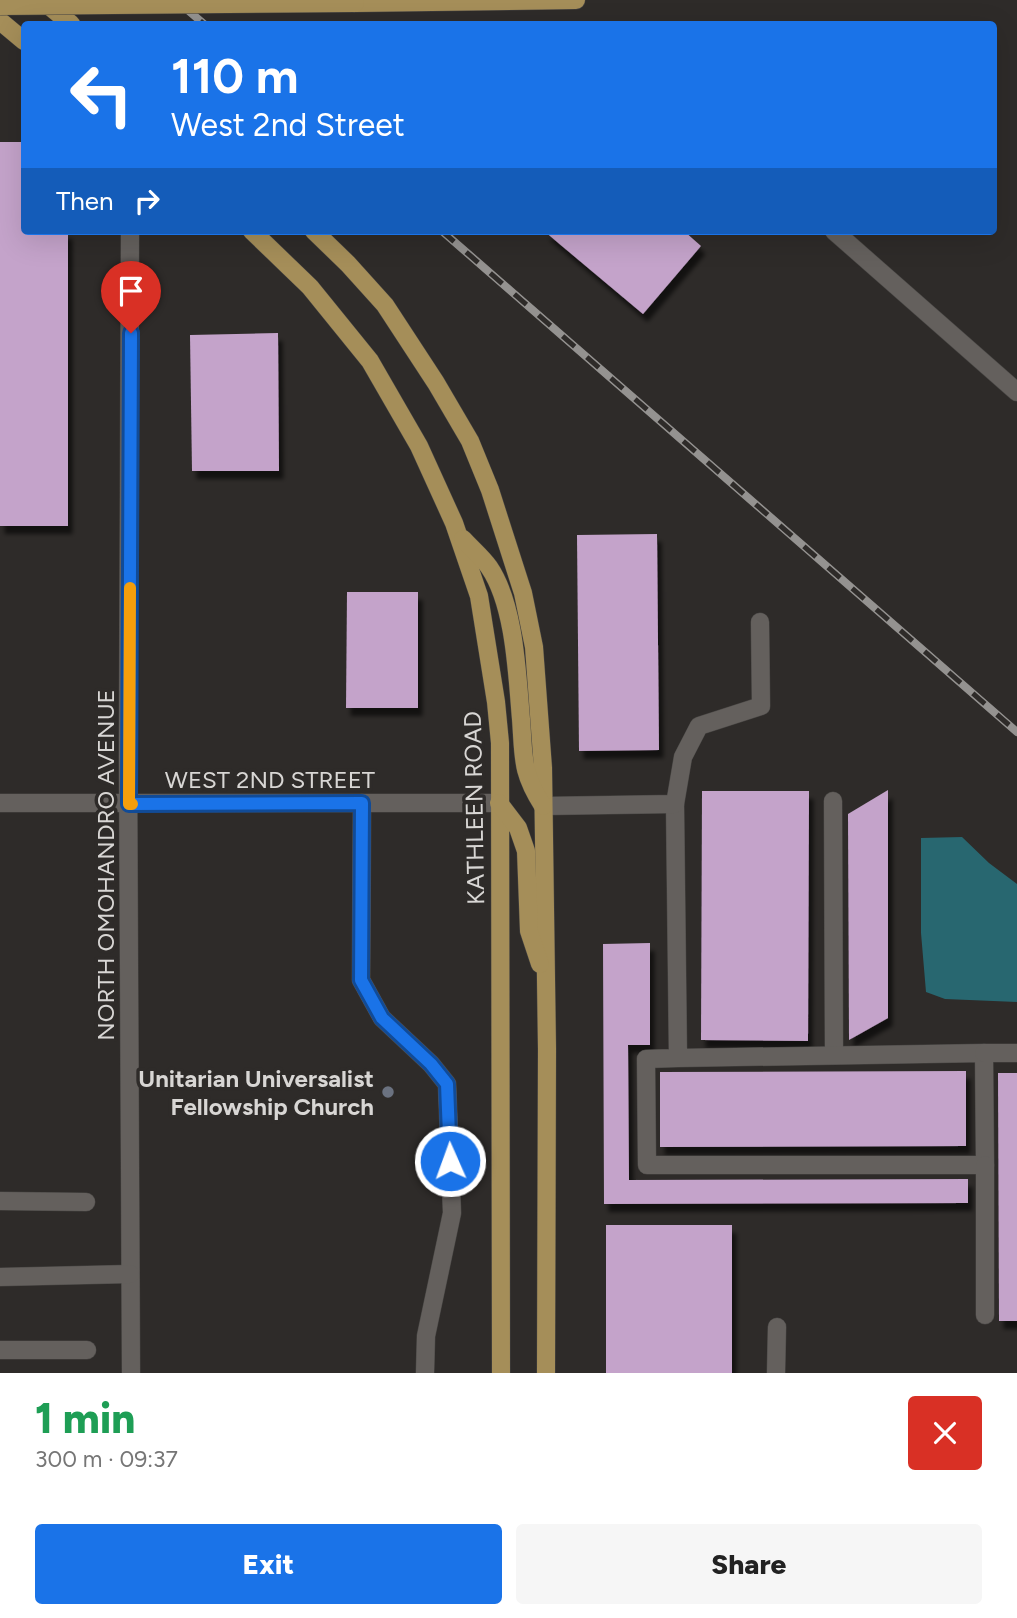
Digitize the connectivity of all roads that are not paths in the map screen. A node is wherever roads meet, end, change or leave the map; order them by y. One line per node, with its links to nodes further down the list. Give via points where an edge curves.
1 (42, 0): 5 (main road)
2 (576, 0): 3 (main road, bridge)
3 (0, 6)
4 (0, 21): 6 (main road)
5 (67, 21)
6 (21, 38)
7 (130, 235): 18 (street, NORTH OMOHANDRO AVENUE)
8 (256, 235): 12 (main road, KATHLEEN ROAD, via 310,287 370,361 419,446)
9 (318, 235): 20 (main road, via 385,305 470,441 490,490 523,593 534,647)
10 (839, 235): 11 (street)
11 (1017, 392)
12 (457, 533): 17 (main road, KATHLEEN ROAD, via 480,596 500,743); 20 (main road, via 488,565 499,585 510,627 523,763)
13 (761, 622): 19 (street, via 761,706 699,726 683,757)
14 (833, 801): 24 (street)
15 (0, 803): 18 (street, WEST 2ND STREET)
16 (362, 803): 17 (street, WEST 2ND STREET); 18 (street, WEST 2ND STREET); 36 (street, via 361,980 382,1018 447,1084 452,1213 426,1336)
17 (499, 803): 21 (main road, via 519,828 526,851 529,931); 37 (main road, KATHLEEN ROAD)
18 (129, 804): 29 (street, NORTH OMOHANDRO AVENUE)
19 (675, 804): 20 (street); 25 (street)
20 (543, 806): 21 (main road)
21 (546, 980): 38 (main road)
22 (984, 1053): 23 (street); 24 (street); 26 (street)
23 (1017, 1053)
24 (834, 1055): 25 (street)
25 (678, 1058): 26 (street, via 646,1059 647,1165)
26 (985, 1165): 31 (street)
27 (0, 1201): 28 (street)
28 (86, 1202)
29 (130, 1274): 30 (street); 35 (street, NORTH OMOHANDRO AVENUE)
30 (0, 1277)
31 (985, 1315)
32 (776, 1327): 39 (street)
33 (0, 1350): 34 (street)
34 (87, 1350)
35 (131, 1373)
36 (425, 1373)
37 (501, 1373)
38 (546, 1373)
39 (776, 1373)

